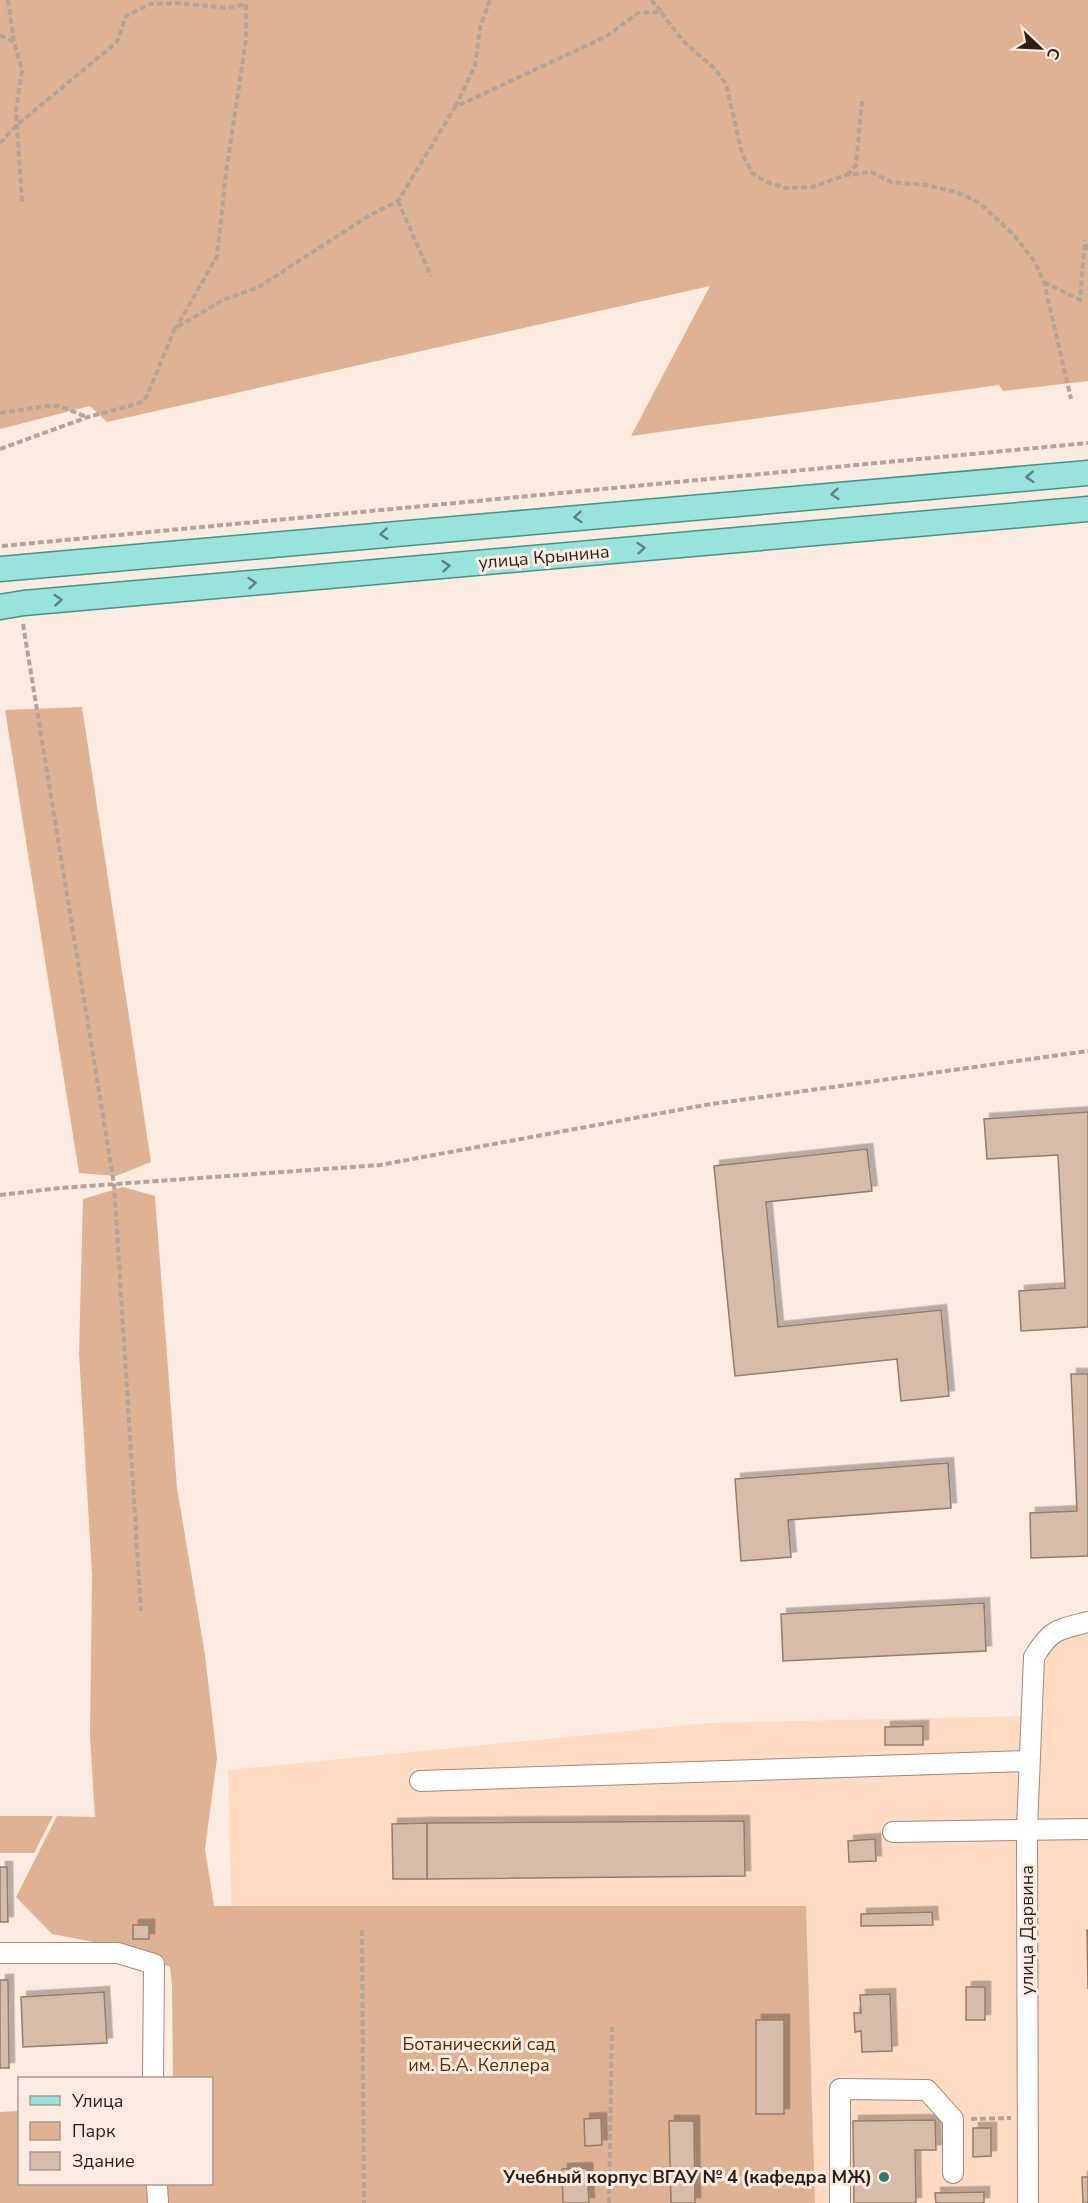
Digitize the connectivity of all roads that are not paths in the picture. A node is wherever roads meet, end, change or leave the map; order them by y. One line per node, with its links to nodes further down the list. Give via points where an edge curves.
1 (1088, 473): 3 (main road, улица Крынина, one-way to 3)
2 (1088, 509): 4 (main road, улица Крынина, one-way to 2)
3 (0, 569)
4 (0, 607)
5 (1088, 1622): 6 (street, улица Дарвина, via 1057,1630 1045,1639 1034,1657)
6 (1029, 1761): 7 (street); 9 (street, улица Дарвина)
7 (420, 1781)
8 (1088, 1828): 9 (street)
9 (1027, 1829): 10 (street); 17 (street, улица Дарвина)
10 (893, 1832)
11 (0, 1953): 12 (street, via 118,1953 154,1964)
12 (153, 2077)
13 (952, 2173): 16 (street, via 953,2119 927,2090 840,2089)
14 (157, 2185): 15 (street)
15 (158, 2203)
16 (840, 2203)
17 (1028, 2203)

